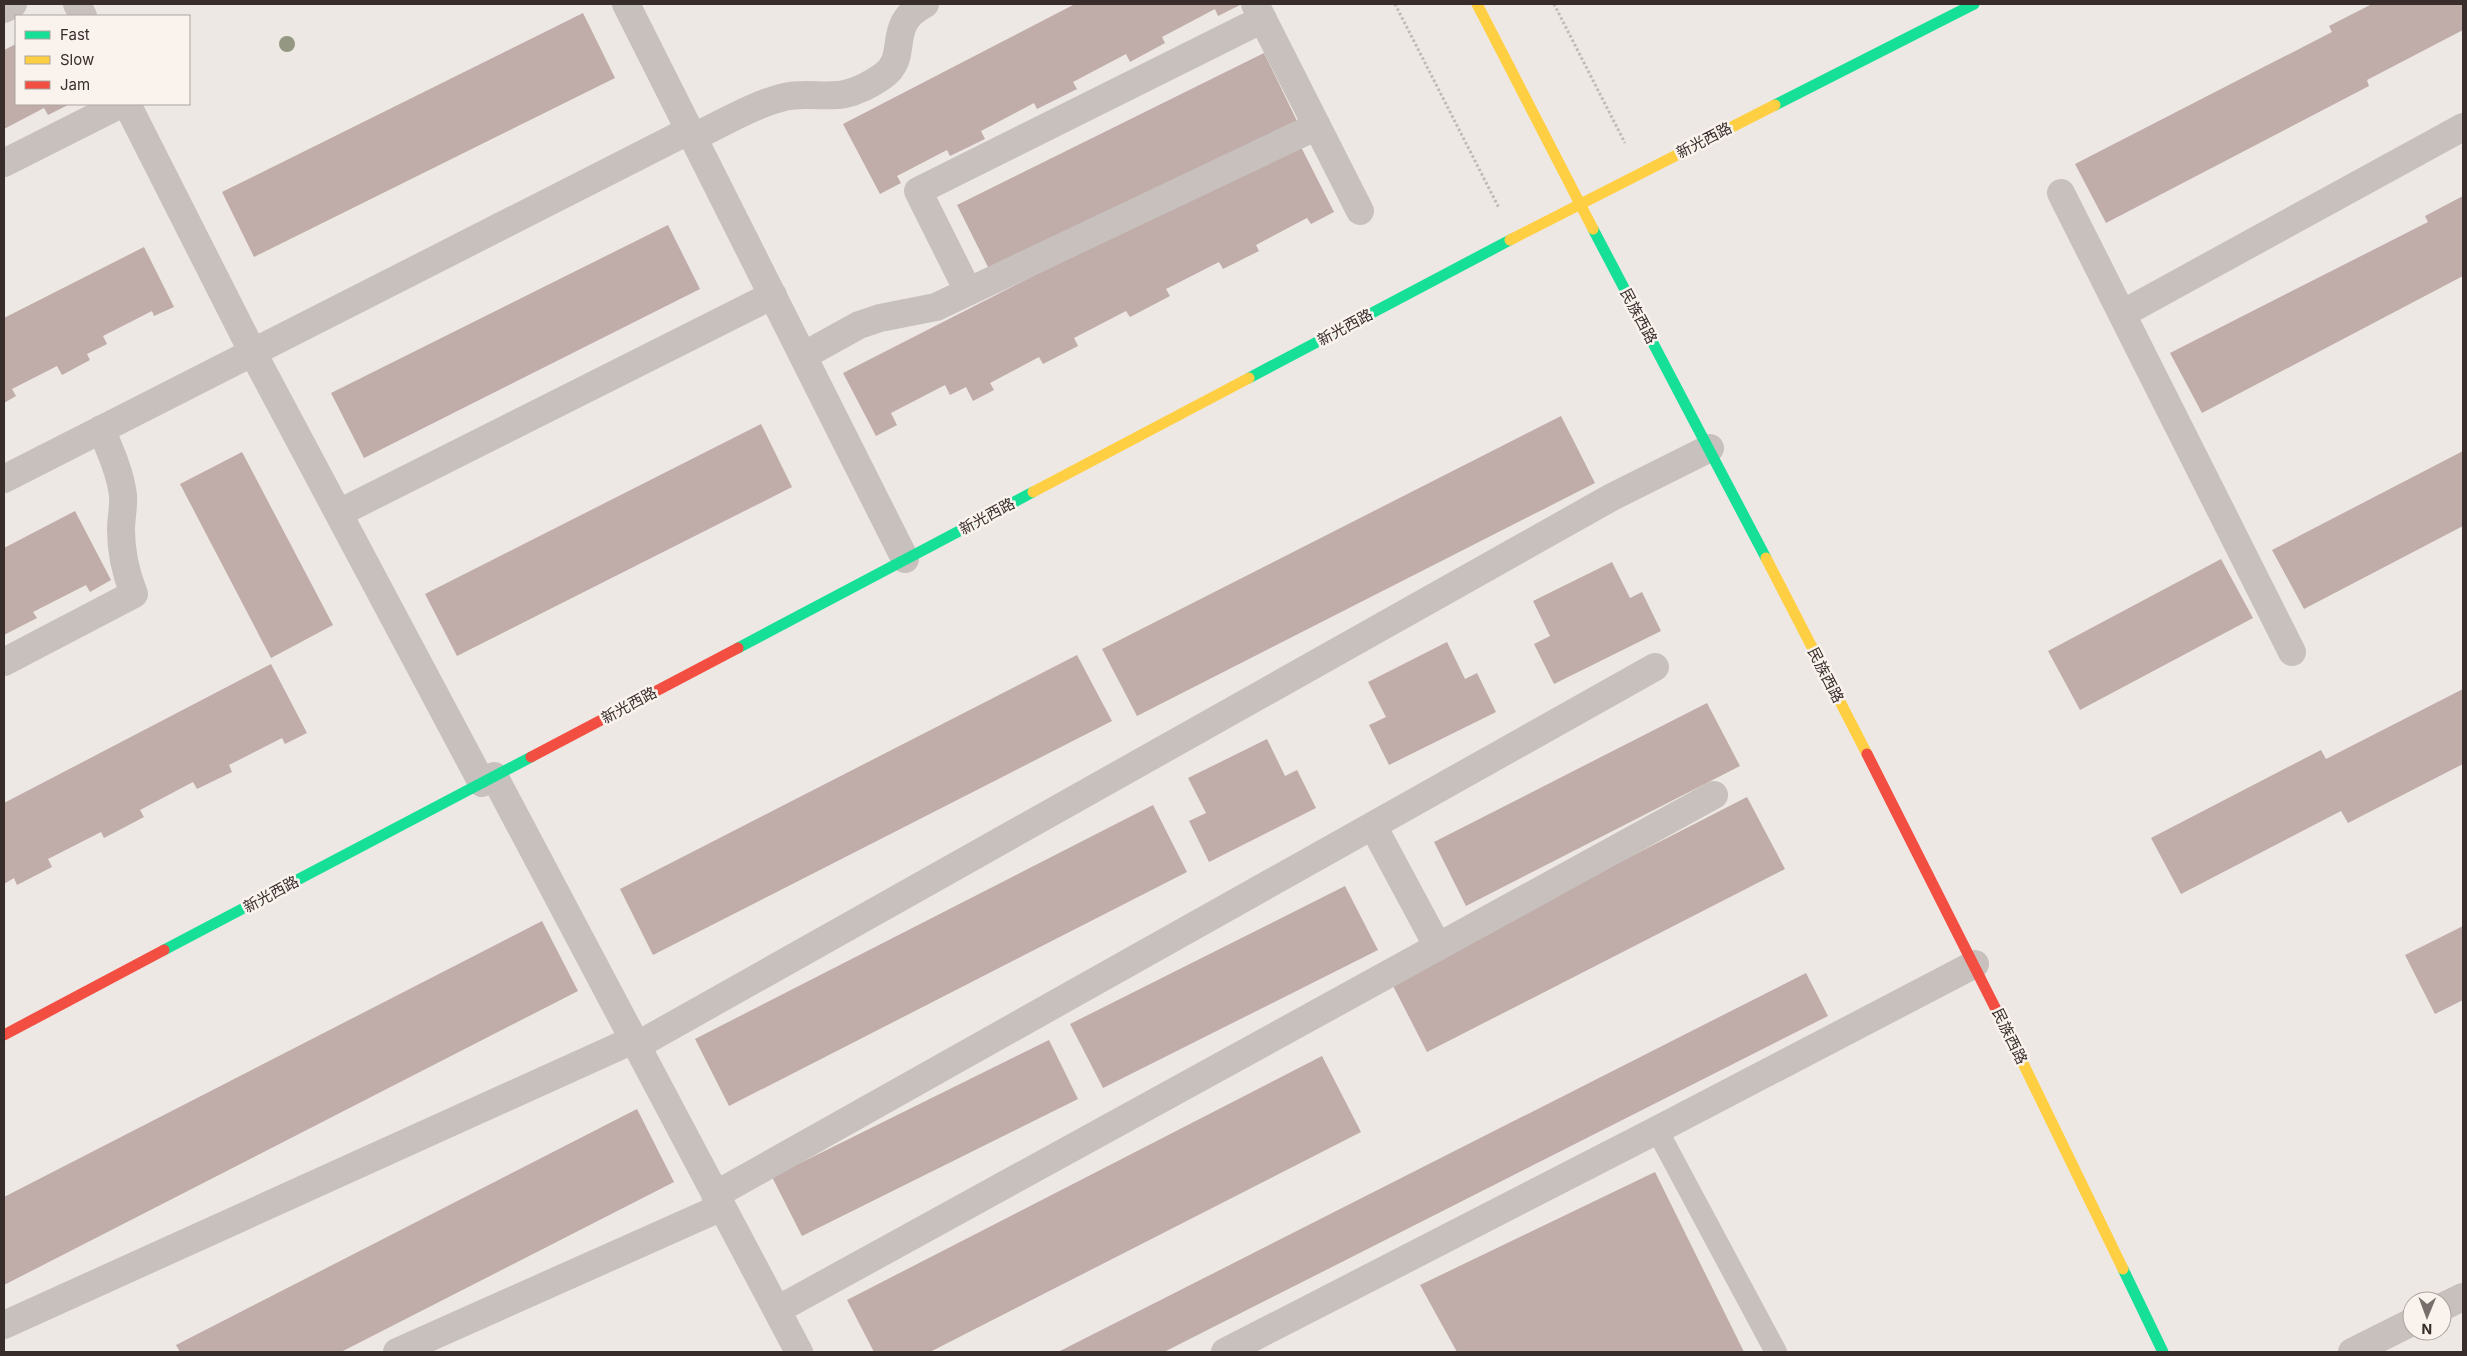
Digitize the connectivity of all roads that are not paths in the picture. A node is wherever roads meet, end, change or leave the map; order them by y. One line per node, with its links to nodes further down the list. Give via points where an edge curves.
1 (13, 4): 6 (street)
2 (626, 4): 12 (street)
3 (924, 4): 12 (street, via 909,14 903,23 893,66 884,75 845,94 786,96)
4 (1478, 4): 15 (street, 民族西路)
5 (1974, 4): 15 (street, 新光西路)
6 (4, 9)
7 (1259, 11): 10 (street); 17 (street, via 918,191)
8 (119, 105): 13 (street)
9 (128, 105): 20 (street)
10 (1317, 126): 16 (street); 17 (street)
11 (2463, 127): 19 (street)
12 (692, 134): 18 (street); 20 (street)
13 (4, 163)
14 (2061, 193): 19 (street)
15 (1579, 204): 23 (street, 民族西路); 26 (street, 新光西路)
16 (1360, 211)
17 (968, 291): 21 (street, via 936,307 859,325)
18 (773, 295): 21 (street); 25 (street)
19 (2122, 314): 27 (street)
20 (252, 351): 22 (street); 25 (street)
21 (803, 356): 26 (street)
22 (101, 429): 24 (street); 28 (street, via 120,476 123,550 134,594)
23 (1710, 448): 34 (street, 民族西路); 36 (street, via 1612,497)
24 (4, 479)
25 (339, 512): 30 (street)
26 (905, 559): 30 (street, 新光西路)
27 (2292, 652)
28 (4, 662)
29 (1655, 667): 32 (street)
30 (488, 779): 35 (street, 新光西路); 36 (street)
31 (1714, 795): 33 (street)
32 (1373, 826): 33 (street); 38 (street)
33 (1438, 947): 39 (street)
34 (1975, 964): 37 (street); 46 (street, 民族西路)
35 (4, 1035)
36 (634, 1042): 38 (street); 40 (street)
37 (1657, 1130): 44 (street); 45 (lane)
38 (718, 1201): 39 (street); 42 (street)
39 (777, 1310): 43 (street)
40 (4, 1325)
41 (2402, 1327): 47 (street)
42 (397, 1352)
43 (800, 1352)
44 (1225, 1352)
45 (1776, 1352)
46 (2162, 1352)
47 (2352, 1352)

